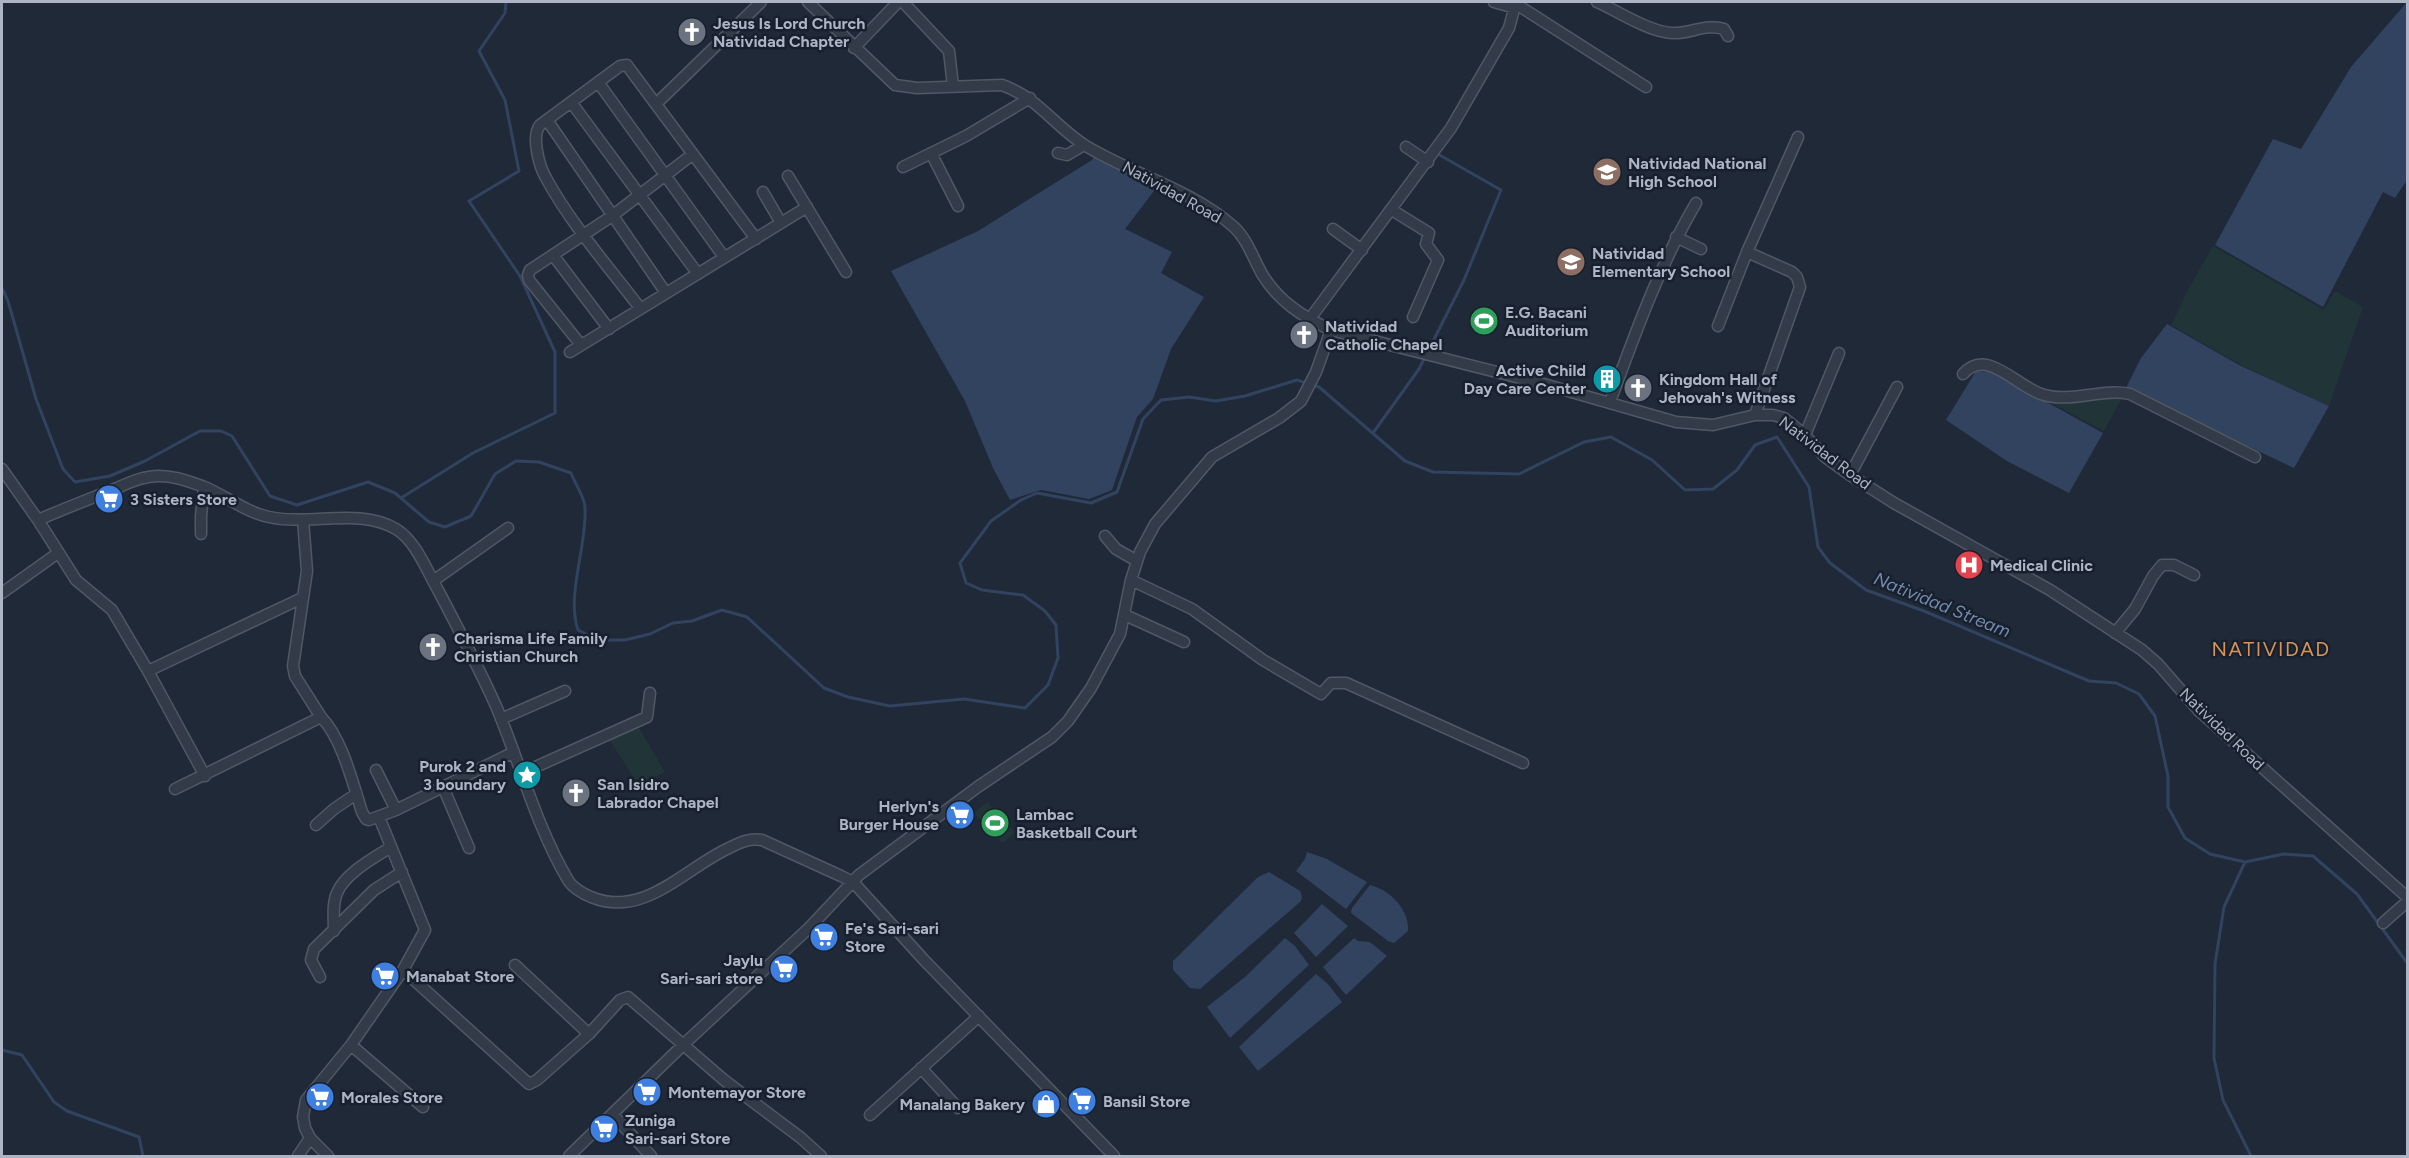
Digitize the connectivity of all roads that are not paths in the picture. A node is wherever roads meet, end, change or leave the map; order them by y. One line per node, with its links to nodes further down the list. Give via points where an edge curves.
1 (761, 2): 15 (street)
2 (808, 2): 9 (street, Natividad Road)
3 (898, 2): 9 (street)
4 (903, 2): 11 (street, via 948,51)
5 (1494, 2): 7 (street)
6 (1597, 2): 8 (street, via 1665,32 1684,33 1706,26 1724,29)
7 (1516, 4): 12 (street); 23 (street, via 1509,28 1479,82)
8 (1728, 36)
9 (854, 48): 11 (street, Natividad Road, via 894,85)
10 (598, 82): 14 (street); 15 (street, via 627,65); 25 (street)
11 (953, 86): 13 (street, Natividad Road, via 1002,85)
12 (1646, 87)
13 (1030, 98): 18 (street, Natividad Road); 20 (street)
14 (572, 102): 16 (street); 28 (street)
15 (656, 104): 22 (street)
16 (547, 120): 33 (street); 36 (street, via 536,134 544,177)
17 (1798, 137): 41 (street)
18 (1084, 145): 21 (street, via 1067,155); 49 (street, Natividad Road, via 1155,178 1231,225 1239,232 1270,287)
19 (1406, 147): 23 (street)
20 (931, 153): 24 (street); 30 (street)
21 (1058, 153)
22 (693, 154): 25 (street); 38 (street)
23 (1428, 162): 32 (street)
24 (903, 167)
25 (666, 176): 28 (street); 43 (street)
26 (788, 176): 31 (street)
27 (763, 192): 34 (street)
28 (639, 196): 33 (street); 45 (street)
29 (1696, 203): 37 (street)
30 (958, 206)
31 (807, 207): 34 (street); 44 (street)
32 (1392, 210): 40 (street); 48 (street, via 1429,233 1426,244 1438,260)
33 (612, 216): 36 (street); 46 (street)
34 (781, 223): 38 (street)
35 (1332, 229): 40 (street)
36 (584, 235): 42 (street); 47 (street)
37 (1676, 237): 39 (street); 58 (street)
38 (756, 239): 43 (street)
39 (1701, 249)
40 (1362, 250): 49 (street)
41 (1747, 252): 50 (street); 59 (street, via 1792,272 1800,287)
42 (553, 255): 51 (street); 53 (street, via 528,275)
43 (724, 257): 45 (street)
44 (846, 272)
45 (698, 274): 46 (street)
46 (666, 293): 47 (street)
47 (640, 309): 51 (street)
48 (1413, 317)
49 (1309, 320): 52 (street, Natividad Road)
50 (1718, 326)
51 (609, 329): 53 (street)
52 (1331, 330): 58 (street, Natividad Road); 71 (street, via 1316,372 1300,400 1286,414 1228,446 1205,464 1155,524)
53 (581, 345): 54 (street)
54 (570, 352)
55 (1839, 353): 60 (street)
56 (1962, 375): 61 (street, via 1973,365 1983,364 2053,397 2130,394)
57 (1897, 387): 63 (street)
58 (1610, 402): 59 (street, Natividad Road, via 1697,425)
59 (1755, 415): 60 (street, Natividad Road, via 1784,418)
60 (1805, 435): 63 (street, Natividad Road, via 1825,457)
61 (2255, 457)
62 (2, 469): 65 (street)
63 (1850, 475): 78 (street, Natividad Road, via 2050,590)
64 (204, 487): 65 (street, via 179,478 138,478); 66 (street, via 265,516); 68 (street)
65 (38, 520): 70 (street)
66 (303, 520): 74 (street, via 371,520 392,527 416,551); 76 (street, via 307,571)
67 (508, 528): 74 (street)
68 (201, 534)
69 (1105, 536): 71 (street, via 1121,553)
70 (58, 553): 75 (street); 80 (street, via 85,590 111,610)
71 (1137, 561): 73 (street)
72 (2194, 575): 78 (street, via 2174,565 2162,565)
73 (1131, 580): 77 (street); 86 (street, via 1192,609 1263,660 1322,694 1331,683 1346,683)
74 (433, 581): 84 (street)
75 (2, 593)
76 (302, 598): 80 (street); 83 (street, via 293,666 295,676)
77 (1125, 615): 79 (street); 99 (street, via 1120,634 1091,688 1060,730)
78 (2115, 633): 100 (street, Natividad Road, via 2158,664 2199,711)
79 (1185, 642)
80 (148, 671): 89 (street)
81 (565, 691): 84 (street)
82 (650, 693): 88 (street, via 647,717)
83 (321, 717): 89 (street); 92 (street, via 339,745)
84 (501, 719): 85 (street)
85 (514, 752): 88 (street); 90 (street)
86 (1523, 763)
87 (376, 770): 93 (street)
88 (522, 772): 99 (street, via 569,883 592,898 608,902 641,900 722,851 754,839)
89 (205, 776): 91 (street)
90 (443, 787): 93 (street); 97 (street)
91 (175, 789)
92 (356, 794): 94 (street, via 366,819); 95 (street)
93 (396, 810): 94 (street)
94 (379, 817): 96 (street)
95 (316, 825)
96 (392, 847): 98 (street); 102 (street, via 372,858 340,887 335,899)
97 (468, 849)
98 (402, 872): 102 (street, via 374,890); 104 (street, via 425,930)
99 (853, 882): 106 (street); 108 (street)
100 (2408, 899): 101 (street)
101 (2383, 923)
102 (334, 931): 105 (street, via 321,940 311,955)
103 (515, 965): 107 (street)
104 (403, 970): 107 (street, via 529,1084); 109 (street)
105 (320, 977)
106 (979, 1016): 110 (street); 121 (street)
107 (589, 1034): 108 (street, via 620,1000 628,997)
108 (684, 1044): 113 (street); 120 (street)
109 (351, 1045): 111 (street); 115 (street, via 306,1100 303,1117)
110 (921, 1068): 112 (street); 114 (street)
111 (423, 1107)
112 (958, 1108)
113 (612, 1114): 118 (street); 119 (street)
114 (870, 1115)
115 (310, 1138): 116 (street); 117 (street)
116 (298, 1156)
117 (328, 1156)
118 (569, 1156)
119 (651, 1156)
120 (821, 1156)
121 (1114, 1156)

